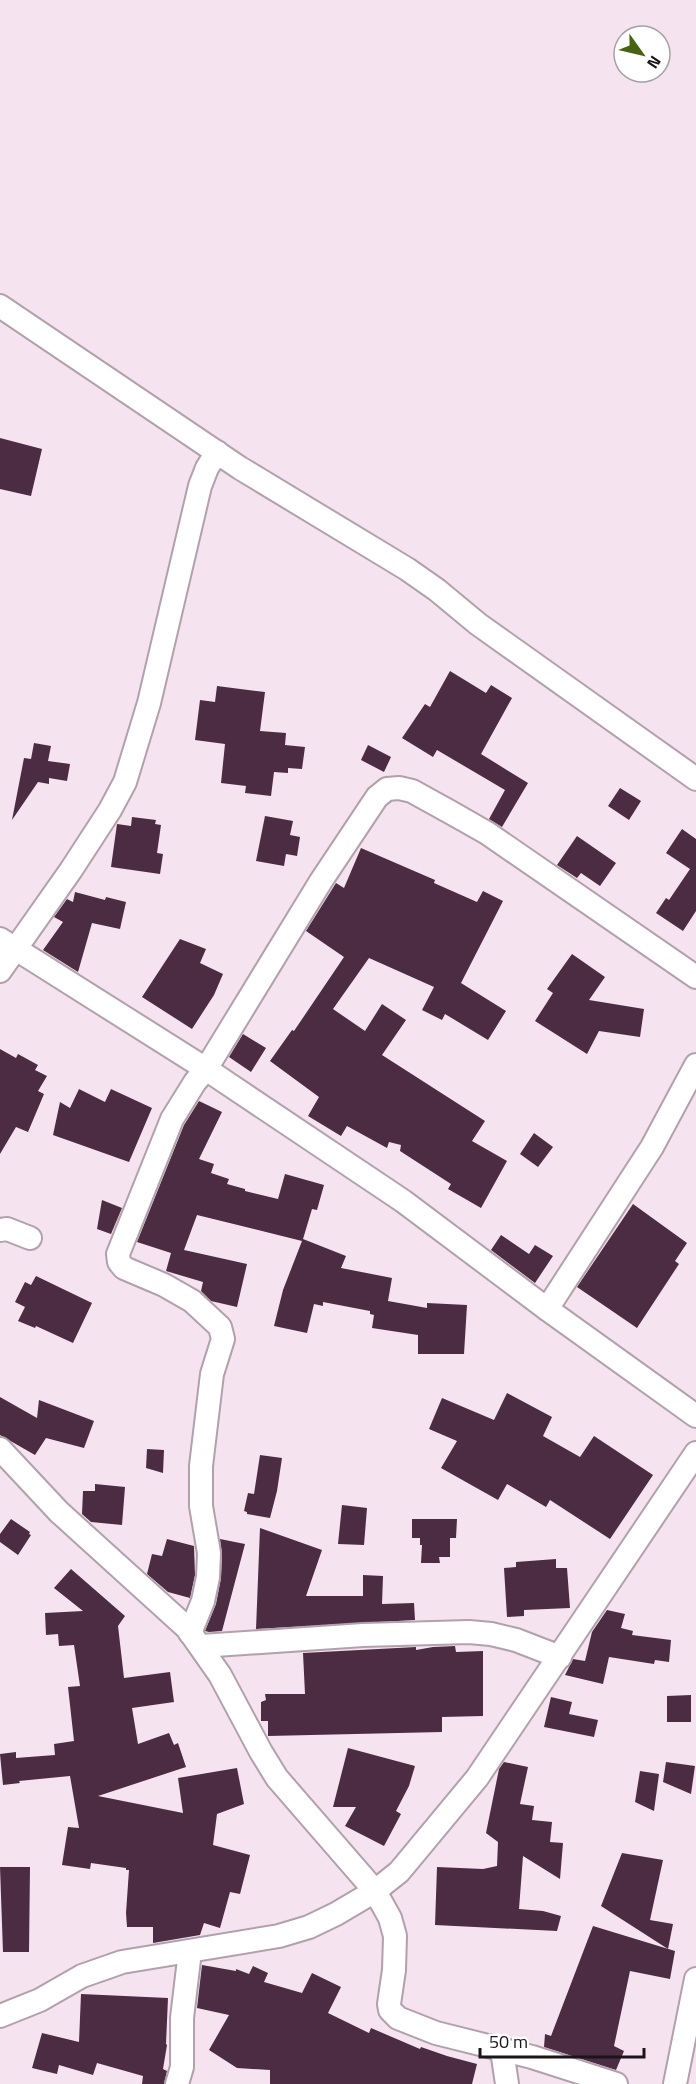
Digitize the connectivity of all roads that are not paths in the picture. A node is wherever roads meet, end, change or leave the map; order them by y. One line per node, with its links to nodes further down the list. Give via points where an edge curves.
1 (0, 306): 2 (street)
2 (217, 452): 3 (street, via 437,590 478,624); 4 (street, via 200,486 152,692 125,782 110,810)
3 (696, 779)
4 (8, 944): 5 (street); 8 (street)
5 (0, 971)
6 (696, 977): 8 (street, via 487,833 412,791 387,789 377,797 321,881)
7 (696, 1065): 11 (street, via 652,1147)
8 (206, 1069): 11 (street, via 403,1201); 15 (street, via 172,1119 118,1254 124,1268 192,1302 220,1327 223,1339 212,1374 201,1455 200,1489 209,1553)
9 (0, 1230): 10 (street, via 8,1229)
10 (30, 1238)
11 (547, 1309): 12 (street)
12 (696, 1416)
13 (0, 1449): 15 (street, via 59,1512)
14 (696, 1453): 16 (street)
15 (196, 1640): 16 (street, via 470,1632 516,1640); 17 (street, via 278,1778)
16 (560, 1657): 17 (street, via 477,1778 407,1863)
17 (375, 1891): 18 (street, via 309,1927); 21 (street, via 390,1918 394,1936 390,2010 398,2018 436,2033)
18 (190, 1951): 20 (street, via 122,1962 82,1976 40,2000); 22 (street, via 182,2018 182,2067)
19 (696, 1979): 25 (street)
20 (0, 2016)
21 (502, 2050): 23 (street); 24 (street)
22 (177, 2084)
23 (507, 2084)
24 (616, 2084)
25 (675, 2084)

